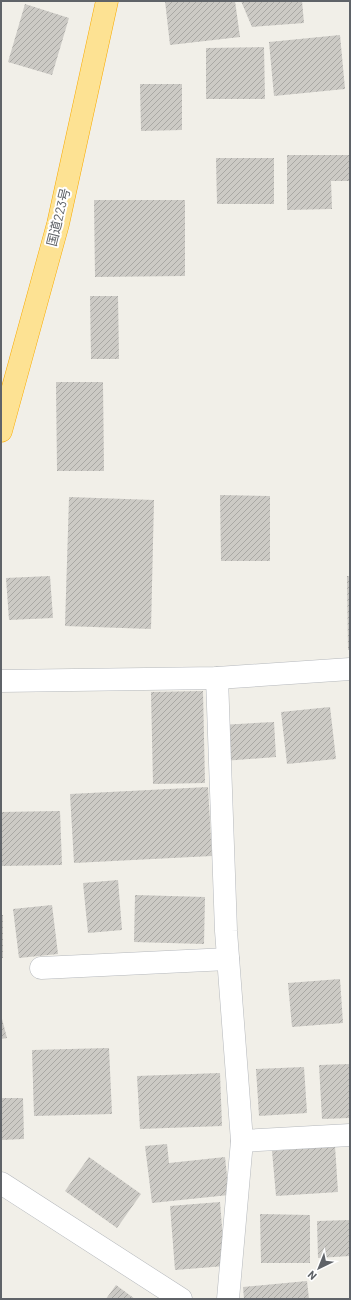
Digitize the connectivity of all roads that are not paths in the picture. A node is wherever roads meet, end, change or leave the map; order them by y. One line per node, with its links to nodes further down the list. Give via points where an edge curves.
1 (107, 1): 2 (highway, 国道223号, via 58,224)
2 (1, 431)
3 (350, 669): 4 (street)
4 (217, 678): 5 (street); 6 (street)
5 (1, 681)
6 (228, 959): 7 (street); 9 (street)
7 (41, 968)
8 (350, 1135): 9 (street)
9 (242, 1141): 12 (street)
10 (1, 1183): 11 (street)
11 (180, 1299)
12 (228, 1299)

